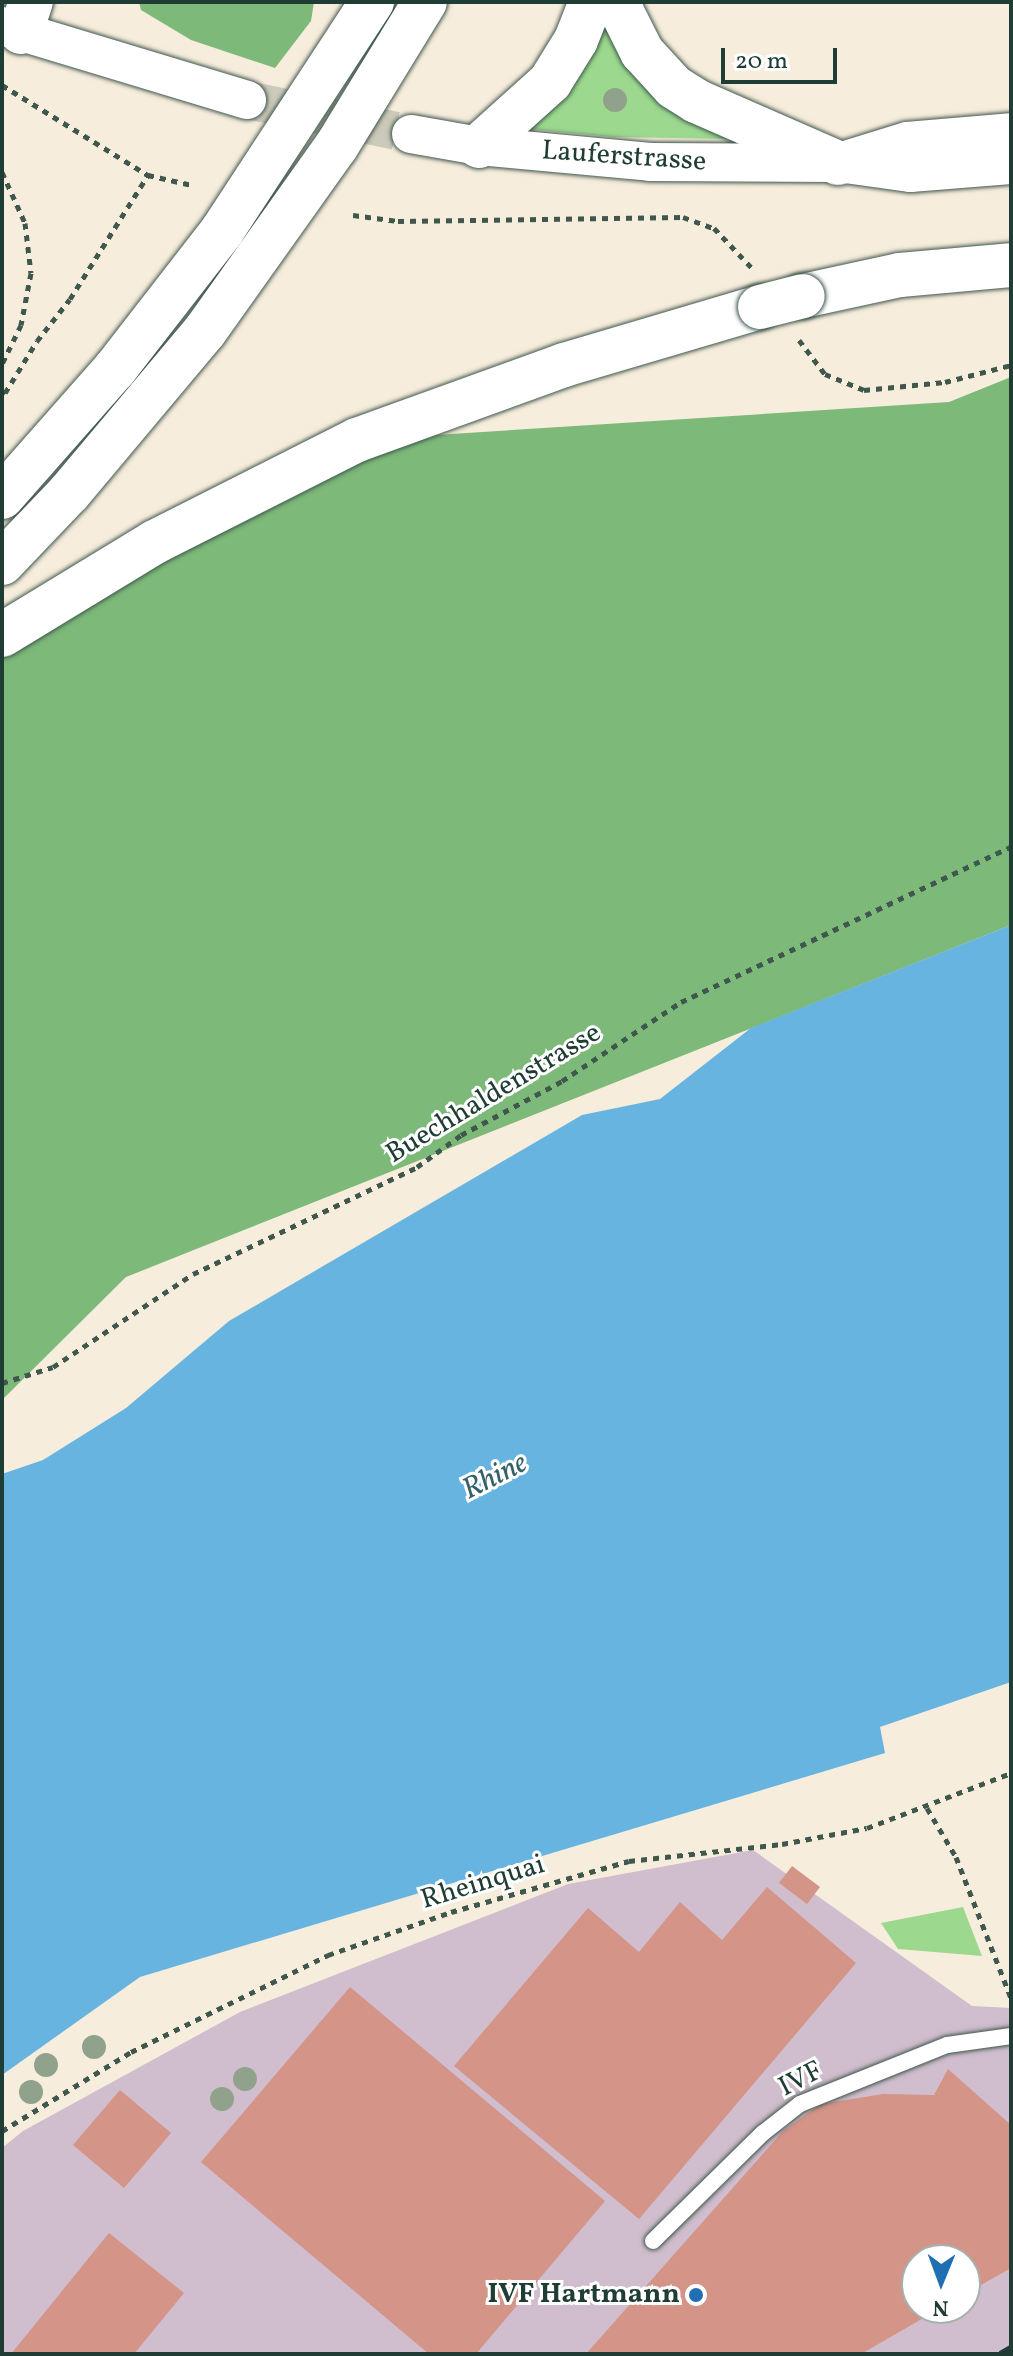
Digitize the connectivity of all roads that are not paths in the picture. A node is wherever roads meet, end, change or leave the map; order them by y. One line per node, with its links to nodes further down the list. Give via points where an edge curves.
1 (361, 2): 7 (highway)
2 (372, 2): 7 (highway)
3 (425, 2): 16 (highway, via 336,147 222,308 138,414)
4 (591, 2): 11 (highway, via 550,82)
5 (617, 2): 12 (highway, via 642,52 674,87)
6 (18, 20): 8 (street)
7 (341, 54): 15 (highway, via 165,307)
8 (247, 100)
9 (1011, 132): 12 (street, Lauferstrasse, via 907,141)
10 (411, 134): 11 (street, Lauferstrasse)
11 (479, 146): 12 (street, Lauferstrasse, via 650,162)
12 (838, 163): 13 (street, Lauferstrasse, via 910,173)
13 (1011, 165)
14 (1011, 265): 17 (highway, bridge, via 900,275 798,314 758,290 357,440 204,515)
15 (2, 497)
16 (2, 563)
17 (2, 635)
18 (1011, 2036): 19 (lane, IVF, via 947,2045 800,2104 763,2133)
19 (653, 2241)

